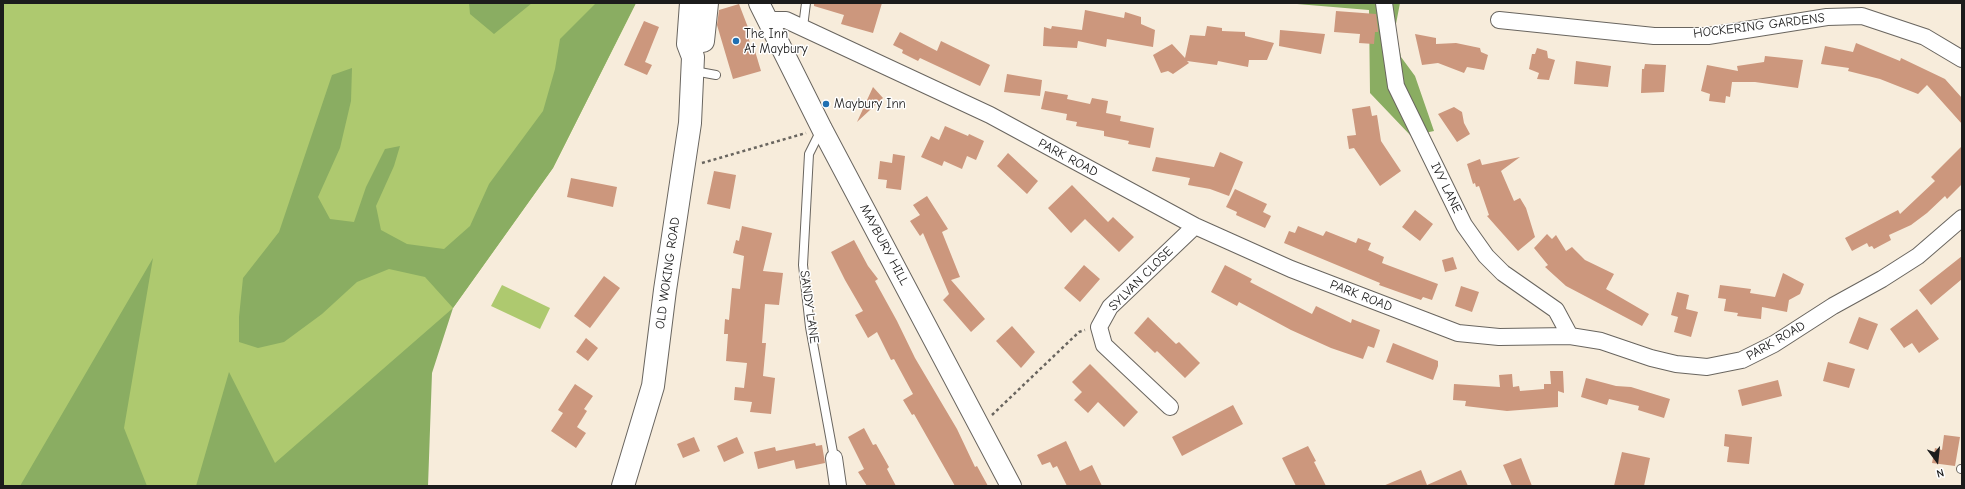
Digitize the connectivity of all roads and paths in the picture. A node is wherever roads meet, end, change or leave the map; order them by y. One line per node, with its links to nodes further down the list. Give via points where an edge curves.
1 (692, 3): 10 (main road, OLD WOKING ROAD, via 688,44)
2 (707, 3): 10 (main road, OLD WOKING ROAD, via 703,43)
3 (797, 3): 5 (lane)
4 (1384, 3): 17 (street, IVY LANE, via 1396,86 1464,225 1502,273 1556,310)
5 (806, 6): 8 (lane)
6 (764, 11): 8 (street, PARK ROAD); 12 (street, MAYBURY HILL)
7 (1499, 20): 9 (street, HOCKERING GARDENS, via 1654,36 1708,36 1827,17 1862,16 1925,37)
8 (803, 27): 15 (street, PARK ROAD, via 990,116)
9 (1962, 59)
10 (693, 64): 11 (lane); 13 (main road, OLD WOKING ROAD, via 690,123)
11 (716, 74)
12 (822, 129): 13 (path); 19 (street, MAYBURY HILL); 20 (lane, SANDY LANE, via 809,154 803,265 810,327)
13 (682, 169): 21 (main road, OLD WOKING ROAD, via 653,386)
14 (1962, 218): 17 (street, PARK ROAD, via 1918,256 1774,344 1742,360 1707,367 1676,364 1601,341)
15 (1195, 226): 16 (street, SYLVAN CLOSE, via 1110,307); 17 (street, PARK ROAD, via 1291,269 1458,333 1499,337)
16 (1099, 327): 18 (street, via 1104,345); 19 (path, via 1079,332)
17 (1570, 336)
18 (1170, 407)
19 (980, 426): 23 (street, MAYBURY HILL)
20 (834, 458): 22 (street, SANDY LANE)
21 (623, 486)
22 (838, 486)
23 (1011, 486)

